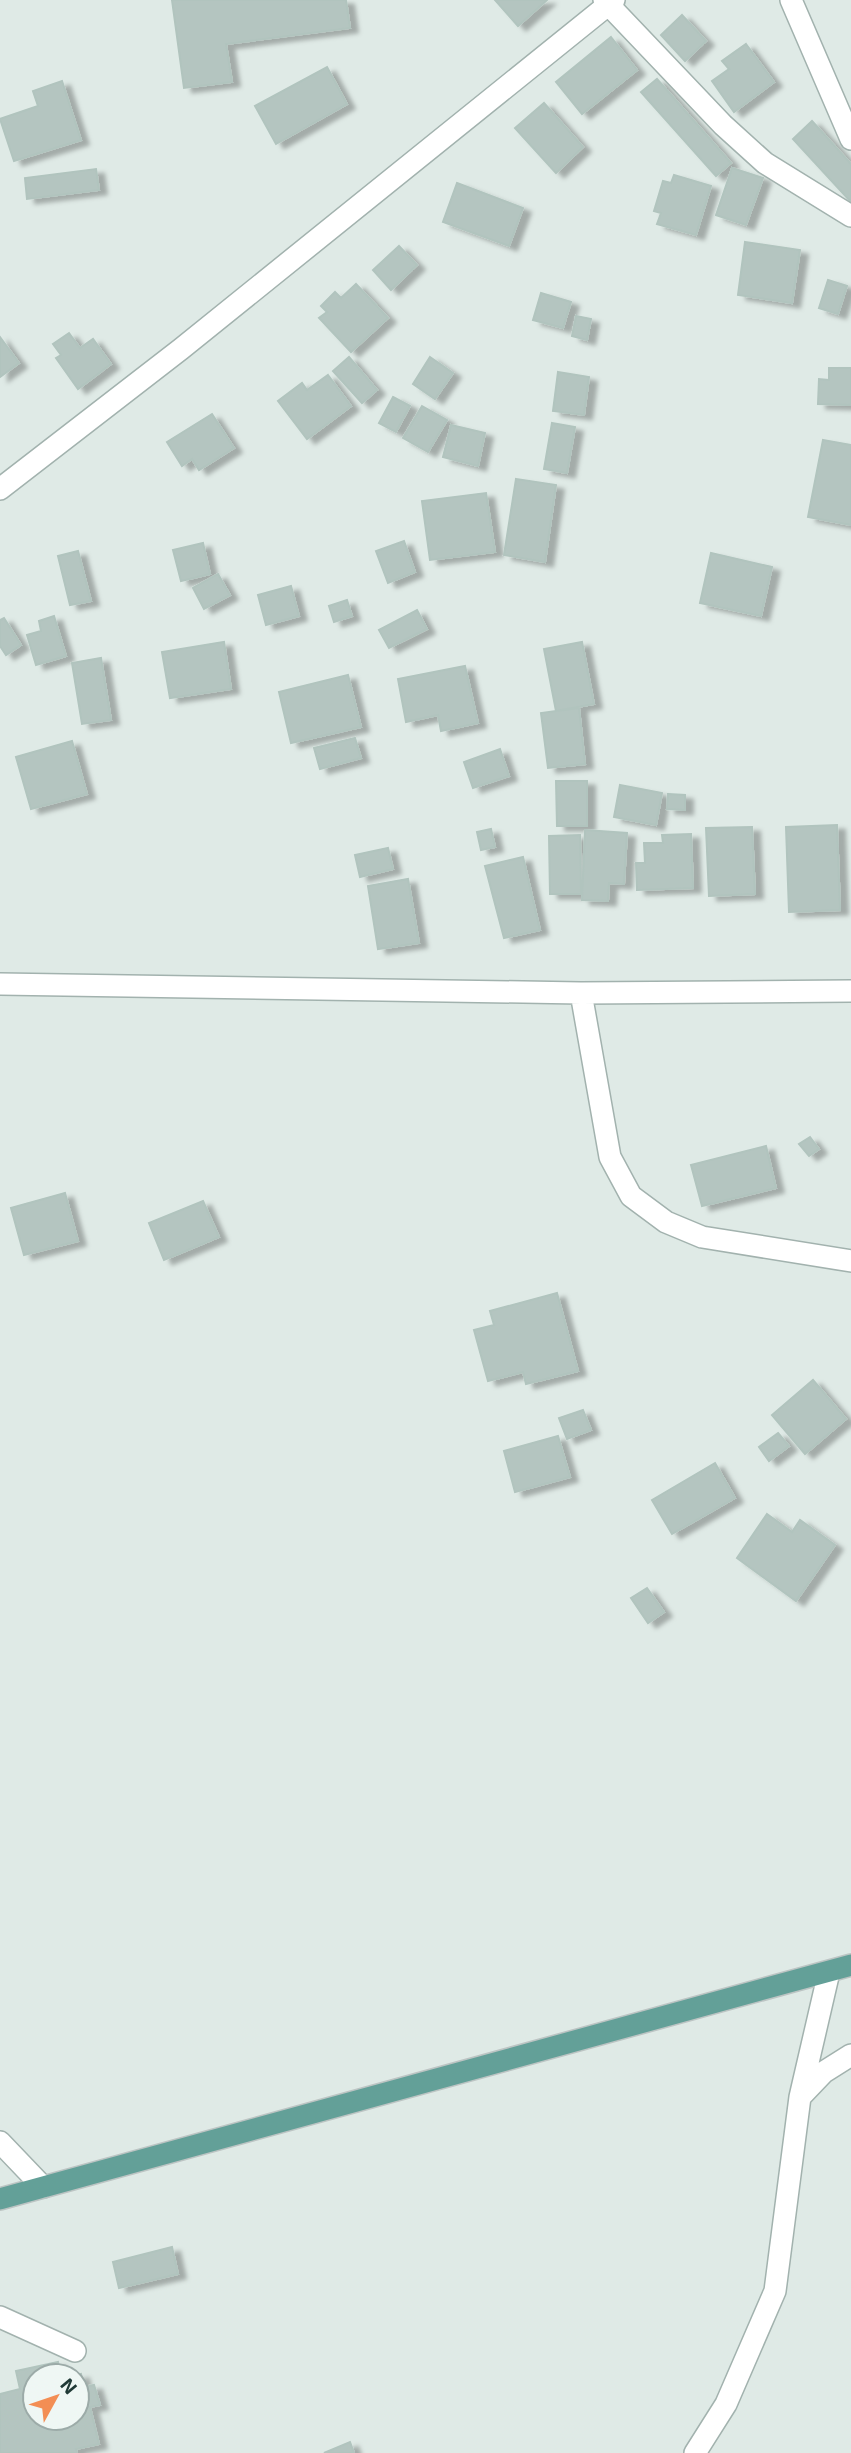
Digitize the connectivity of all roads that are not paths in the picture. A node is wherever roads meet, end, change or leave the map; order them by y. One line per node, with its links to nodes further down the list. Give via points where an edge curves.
1 (791, 0): 3 (street)
2 (609, 1): 4 (street, via 723,125 765,163); 5 (street, via 181,349)
3 (851, 139)
4 (851, 216)
5 (0, 489)
6 (0, 984): 8 (street)
7 (851, 991): 8 (street)
8 (581, 993): 9 (street, via 610,1157 631,1196 666,1222 702,1237)
9 (851, 1261)
10 (851, 1965): 11 (main road)
11 (829, 1972): 13 (street); 15 (main road)
12 (851, 2056): 13 (street, via 824,2072)
13 (800, 2097): 19 (street, via 775,2291 726,2404)
14 (0, 2142): 15 (street)
15 (43, 2187): 16 (main road)
16 (0, 2199)
17 (0, 2317): 18 (street)
18 (75, 2351)
19 (695, 2453)

